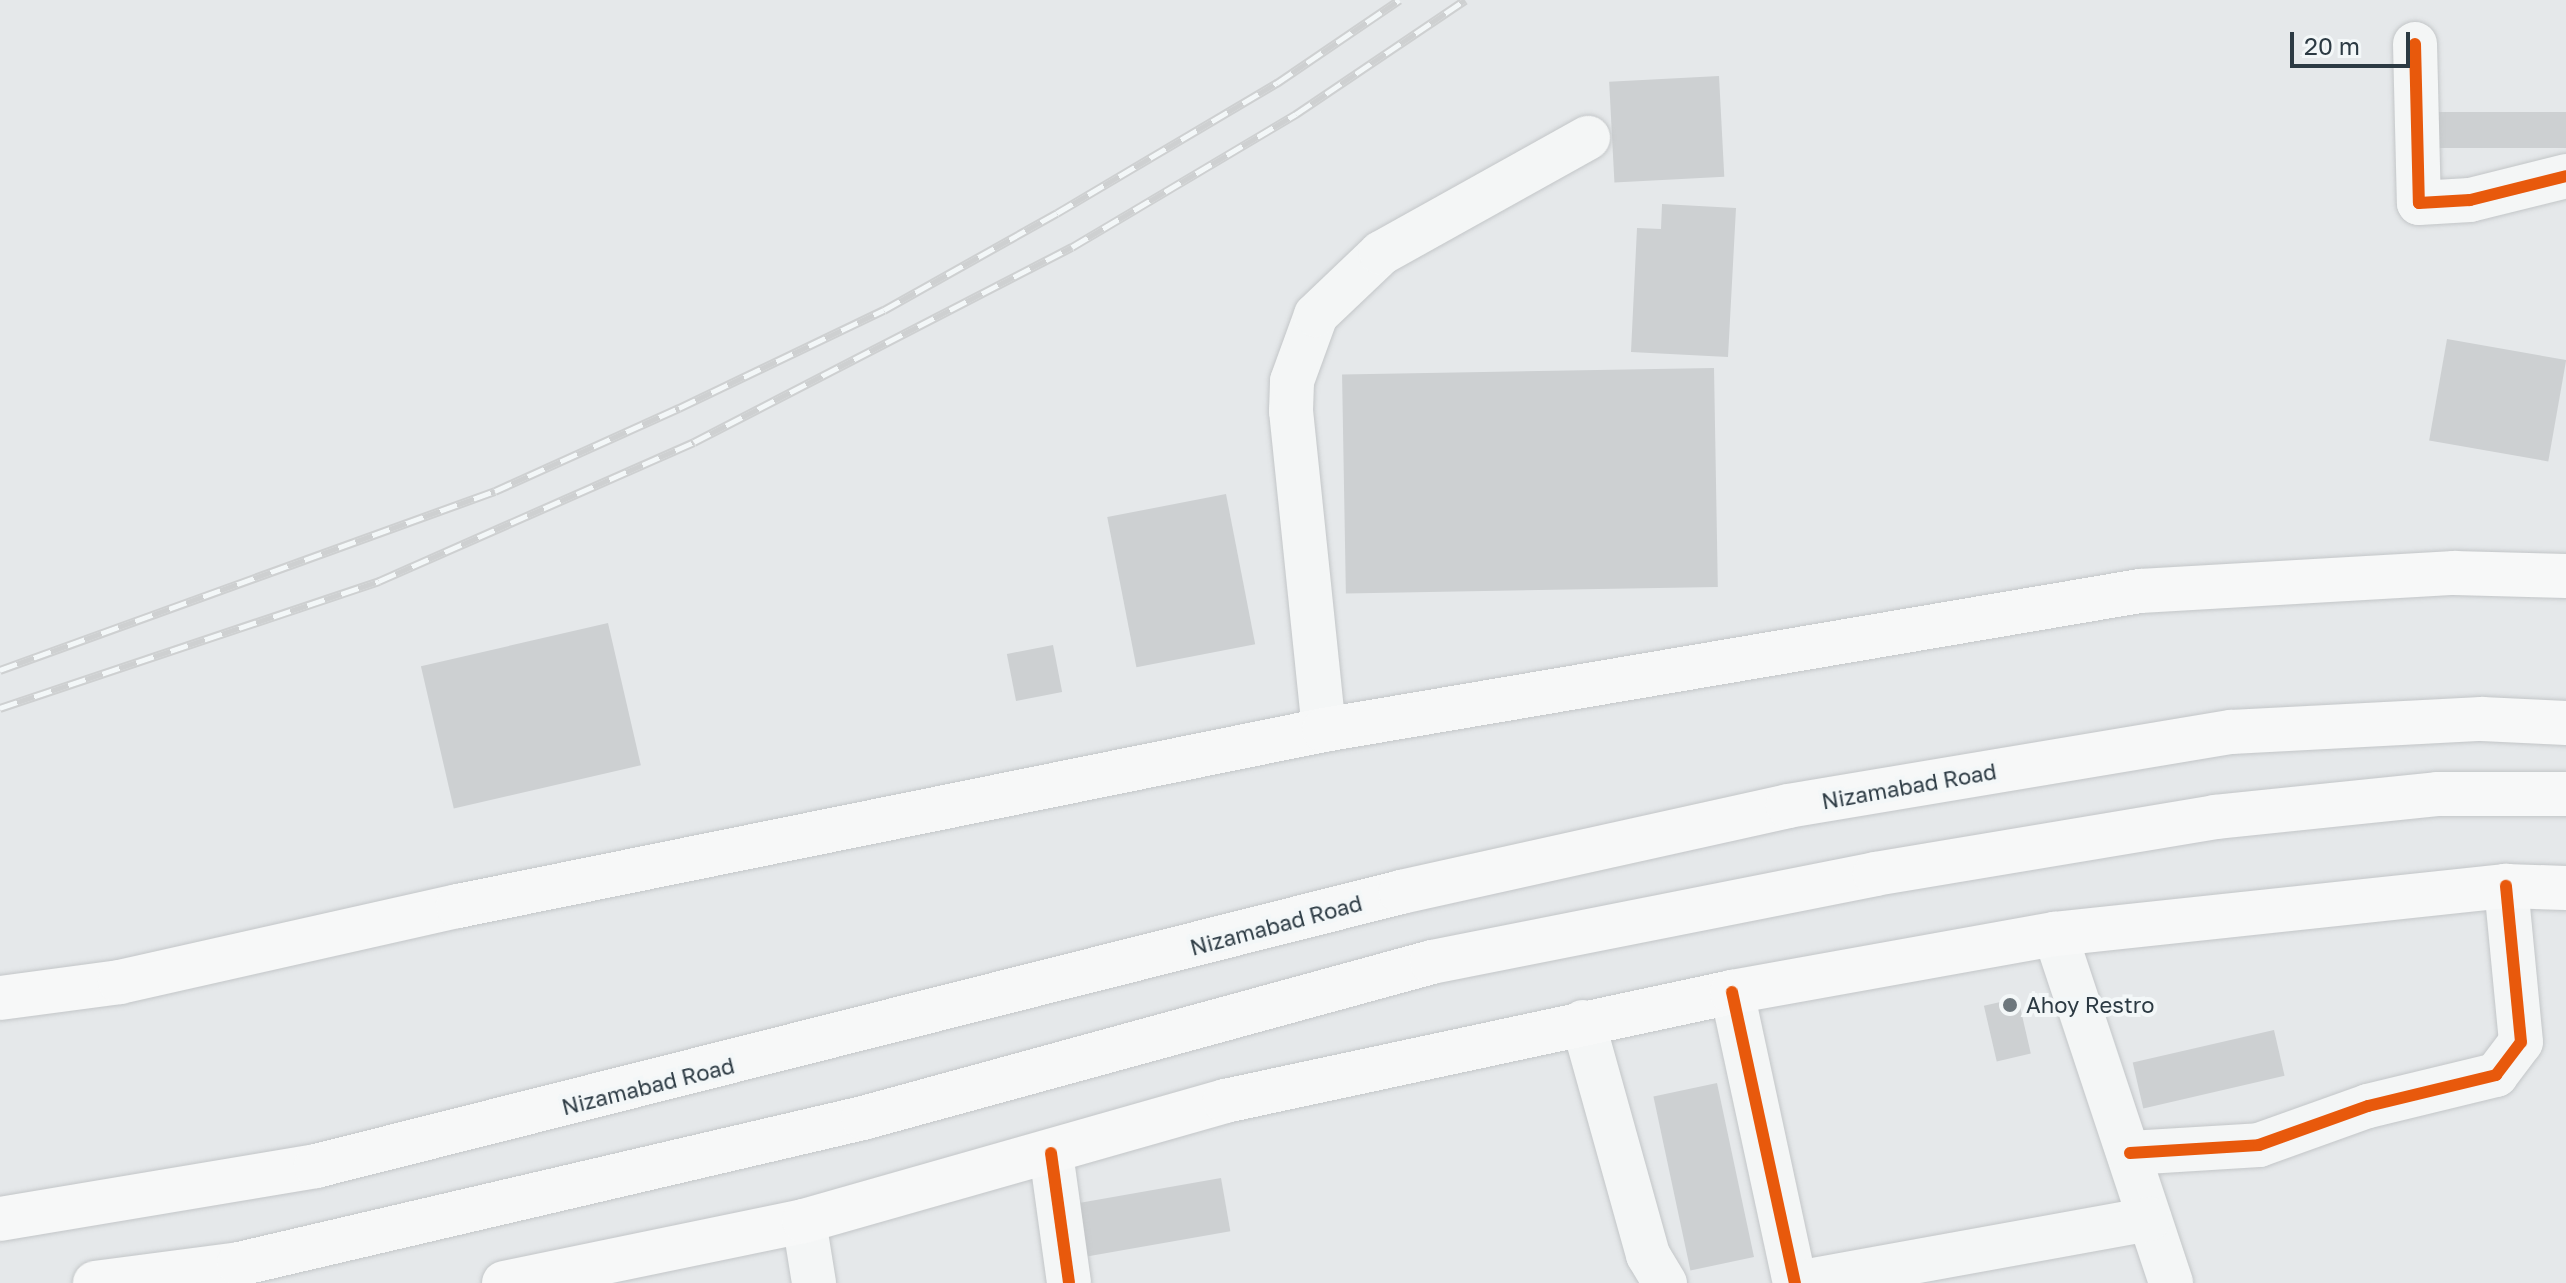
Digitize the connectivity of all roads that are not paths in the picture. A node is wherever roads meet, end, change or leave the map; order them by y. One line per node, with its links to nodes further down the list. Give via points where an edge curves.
1 (2415, 44): 3 (street, via 2419,203 2470,200)
2 (1588, 138): 6 (street, via 1381,253 1316,315 1292,381 1291,411)
3 (2566, 176)
4 (2566, 576): 6 (main road, via 2454,573 2140,591)
5 (2566, 723): 16 (main road, Nizamabad Road, via 2482,719 2231,732 1788,806 1401,892 316,1166)
6 (1324, 730): 12 (main road, via 120,982)
7 (2566, 794): 19 (main road, via 2437,794 2215,817 1829,883 1432,962 863,1118 254,1261)
8 (2506, 886): 9 (main road); 10 (main road); 15 (street, via 2521,1042 2496,1075 2368,1106 2259,1145)
9 (2566, 888)
10 (2055, 934): 11 (main road); 15 (street)
11 (1732, 992): 13 (main road); 24 (street)
12 (0, 998)
13 (1583, 1022): 14 (main road, via 1225,1101); 23 (street, via 1648,1255)
14 (1051, 1153): 18 (main road); 22 (street)
15 (2130, 1153): 17 (street)
16 (0, 1219)
17 (2149, 1219): 24 (street); 25 (street)
18 (804, 1221): 20 (main road); 21 (street)
19 (95, 1283)
20 (504, 1283)
21 (814, 1283)
22 (1069, 1283)
23 (1665, 1283)
24 (1796, 1283)
25 (2171, 1283)

